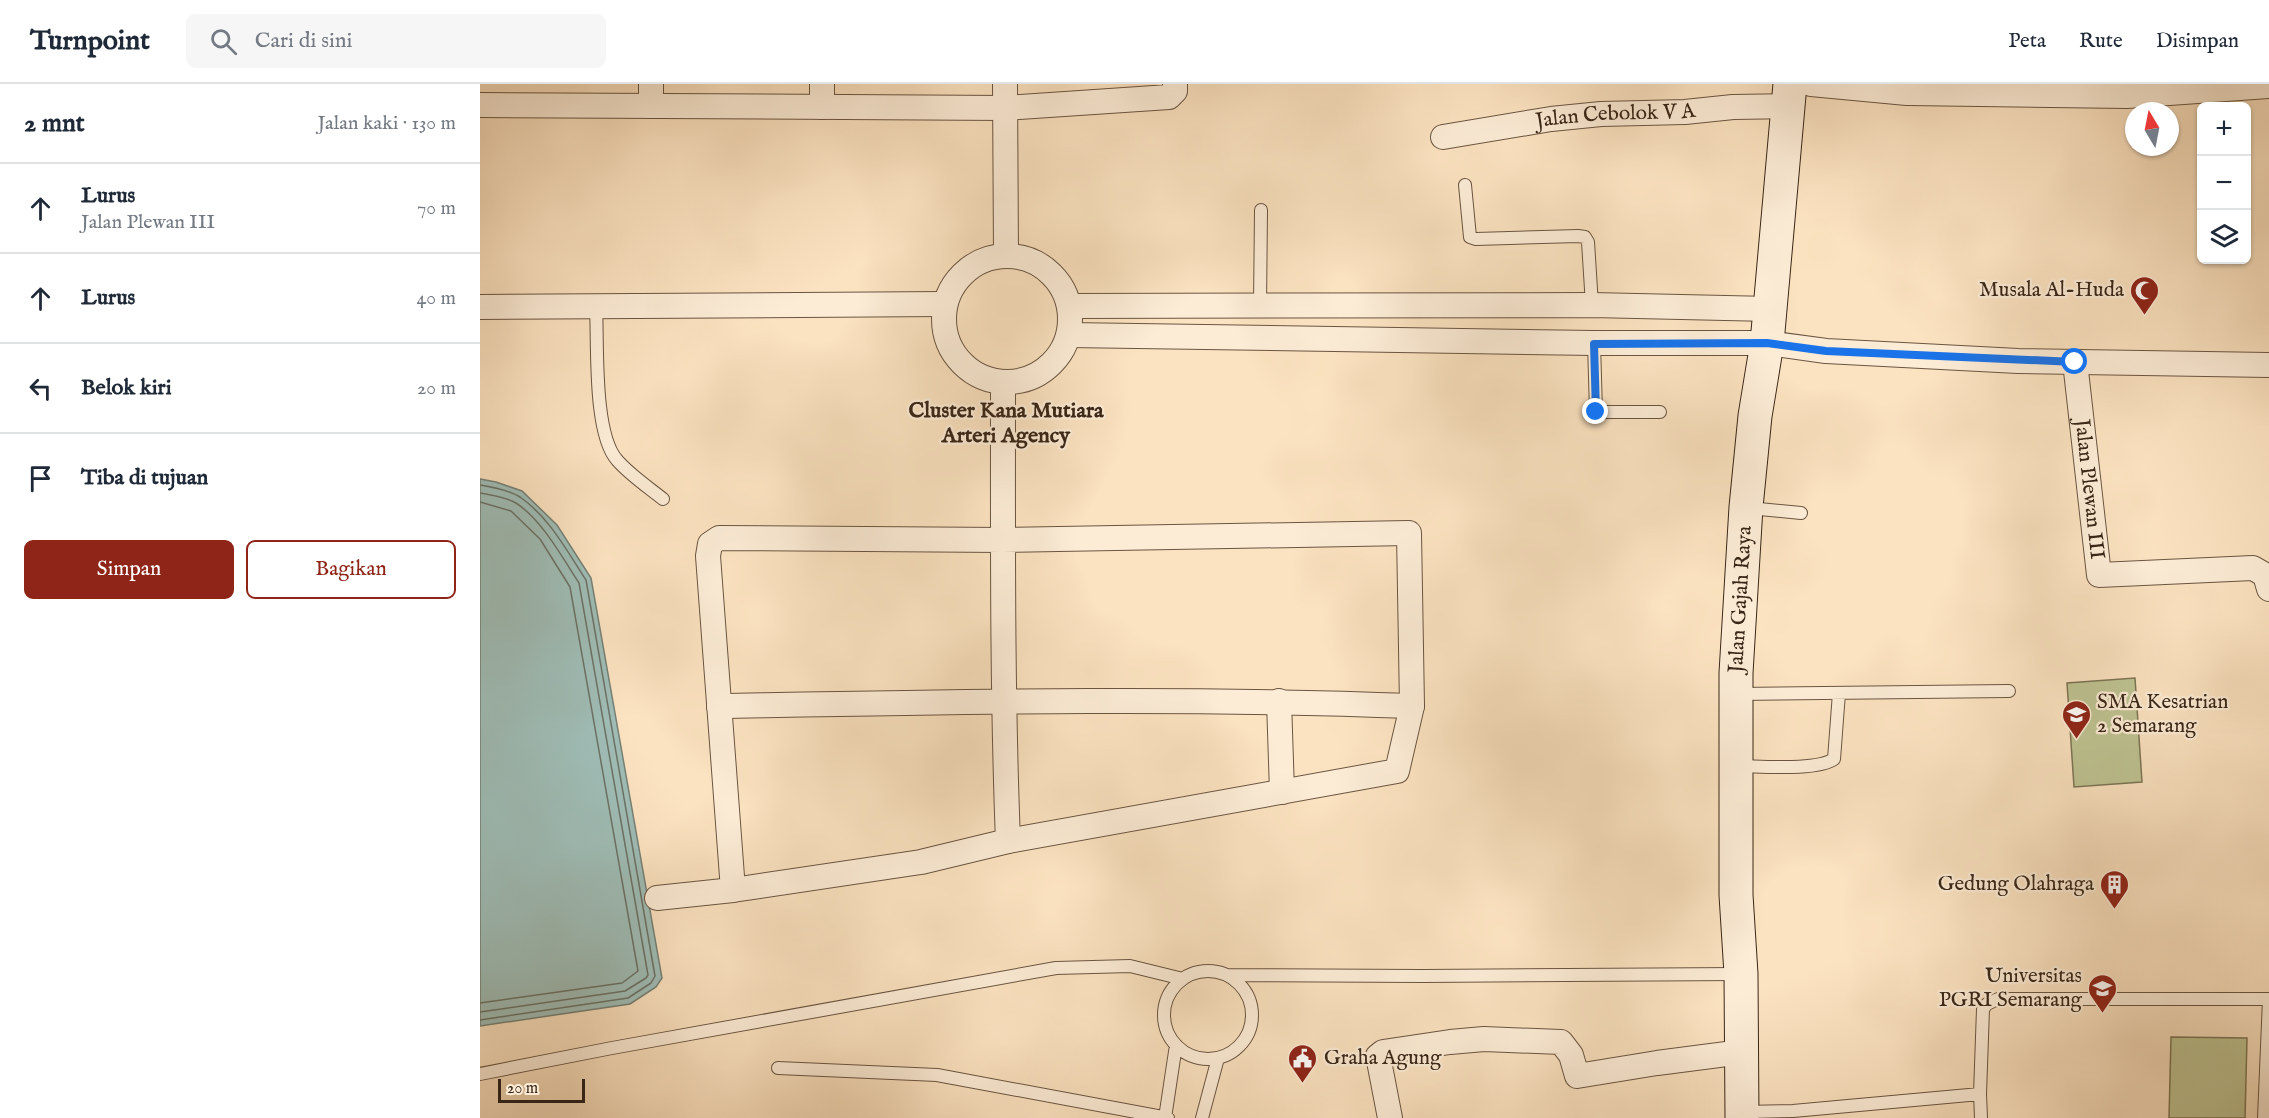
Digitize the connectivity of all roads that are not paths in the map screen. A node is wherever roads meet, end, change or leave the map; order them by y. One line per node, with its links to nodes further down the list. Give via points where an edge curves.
1 (1005, 84): 9 (street)
2 (1175, 84): 9 (street, via 1169,97)
3 (2269, 86): 4 (street, Jalan Cebolok V A, via 2127,96)
4 (2064, 89): 5 (street, Jalan Cebolok V A)
5 (1797, 91): 10 (street, Jalan Cebolok V A, via 1732,107 1551,119); 20 (main road, Jalan Gajah Raya)
6 (651, 95): 7 (street); 8 (street)
7 (822, 95): 9 (street)
8 (480, 105)
9 (1005, 108): 13 (street)
10 (1443, 137)
11 (1465, 185): 15 (lane, via 1470,237 1585,237)
12 (1261, 210): 17 (lane)
13 (1006, 255): 14 (street, via 968,270 954,285); 16 (street, via 1028,259 1047,270 1062,286)
14 (945, 304): 19 (street); 26 (street, via 947,340 956,357 985,378)
15 (1592, 305): 17 (street); 20 (street); 23 (street)
16 (1070, 306): 17 (street); 21 (street)
17 (1260, 306)
18 (480, 307): 19 (street)
19 (596, 307): 28 (lane, via 605,435 616,459)
20 (1770, 309): 22 (main road, Jalan Gajah Raya)
21 (1069, 335): 23 (street); 26 (street, via 1060,354 1044,370 1024,380)
22 (1767, 343): 23 (street); 24 (street, via 1826,351); 29 (main road, Jalan Gajah Raya)
23 (1594, 344): 27 (lane, via 1596,412)
24 (2075, 362): 25 (street); 32 (street, Jalan Plewan III, via 2099,575 2253,568 2265,575)
25 (2269, 365)
26 (1003, 382): 31 (street)
27 (1660, 412)
28 (663, 499)
29 (1746, 507): 30 (lane); 35 (main road, Jalan Gajah Raya)
30 (1801, 513)
31 (1003, 540): 36 (street); 38 (street, via 719,538 710,544 708,556); 39 (street, via 1409,533)
32 (2269, 589)
33 (2009, 691): 34 (lane)
34 (1839, 693): 35 (lane); 40 (lane, via 1834,759 1827,764)
35 (1736, 694): 40 (main road, Jalan Gajah Raya)
36 (1002, 701): 37 (street); 38 (street); 42 (street)
37 (1279, 701): 39 (street); 41 (street)
38 (718, 706): 43 (street)
39 (1412, 706): 41 (street, via 1397,771)
40 (1736, 766): 45 (main road, Jalan Gajah Raya, via 1736,895)
41 (1282, 792): 42 (street)
42 (1008, 841): 43 (street, via 921,862)
43 (732, 890): 44 (street)
44 (657, 898)
45 (1741, 974): 46 (lane); 50 (main road, Jalan Gajah Raya)
46 (1227, 975): 47 (lane, via 1212,971); 51 (lane, via 1242,986 1253,1020 1247,1037 1235,1051)
47 (1183, 979): 49 (lane, via 1164,1010 1169,1035); 53 (lane, via 1130,966 1056,968)
48 (2269, 999): 54 (lane, via 1998,999 1983,1009); 60 (lane)
49 (1176, 1045): 51 (lane, via 1203,1059); 56 (lane)
50 (1742, 1052): 55 (main road, Jalan Gajah Raya); 58 (street, via 1577,1076 1571,1055 1561,1041 1484,1039 1383,1052 1378,1056)
51 (1218, 1058): 57 (lane)
52 (778, 1068): 56 (lane, via 938,1075)
53 (480, 1074)
54 (1980, 1094): 55 (lane); 59 (lane)
55 (1742, 1115)
56 (1166, 1118)
57 (1202, 1118)
58 (1390, 1118)
59 (1982, 1118)
60 (2264, 1118)

